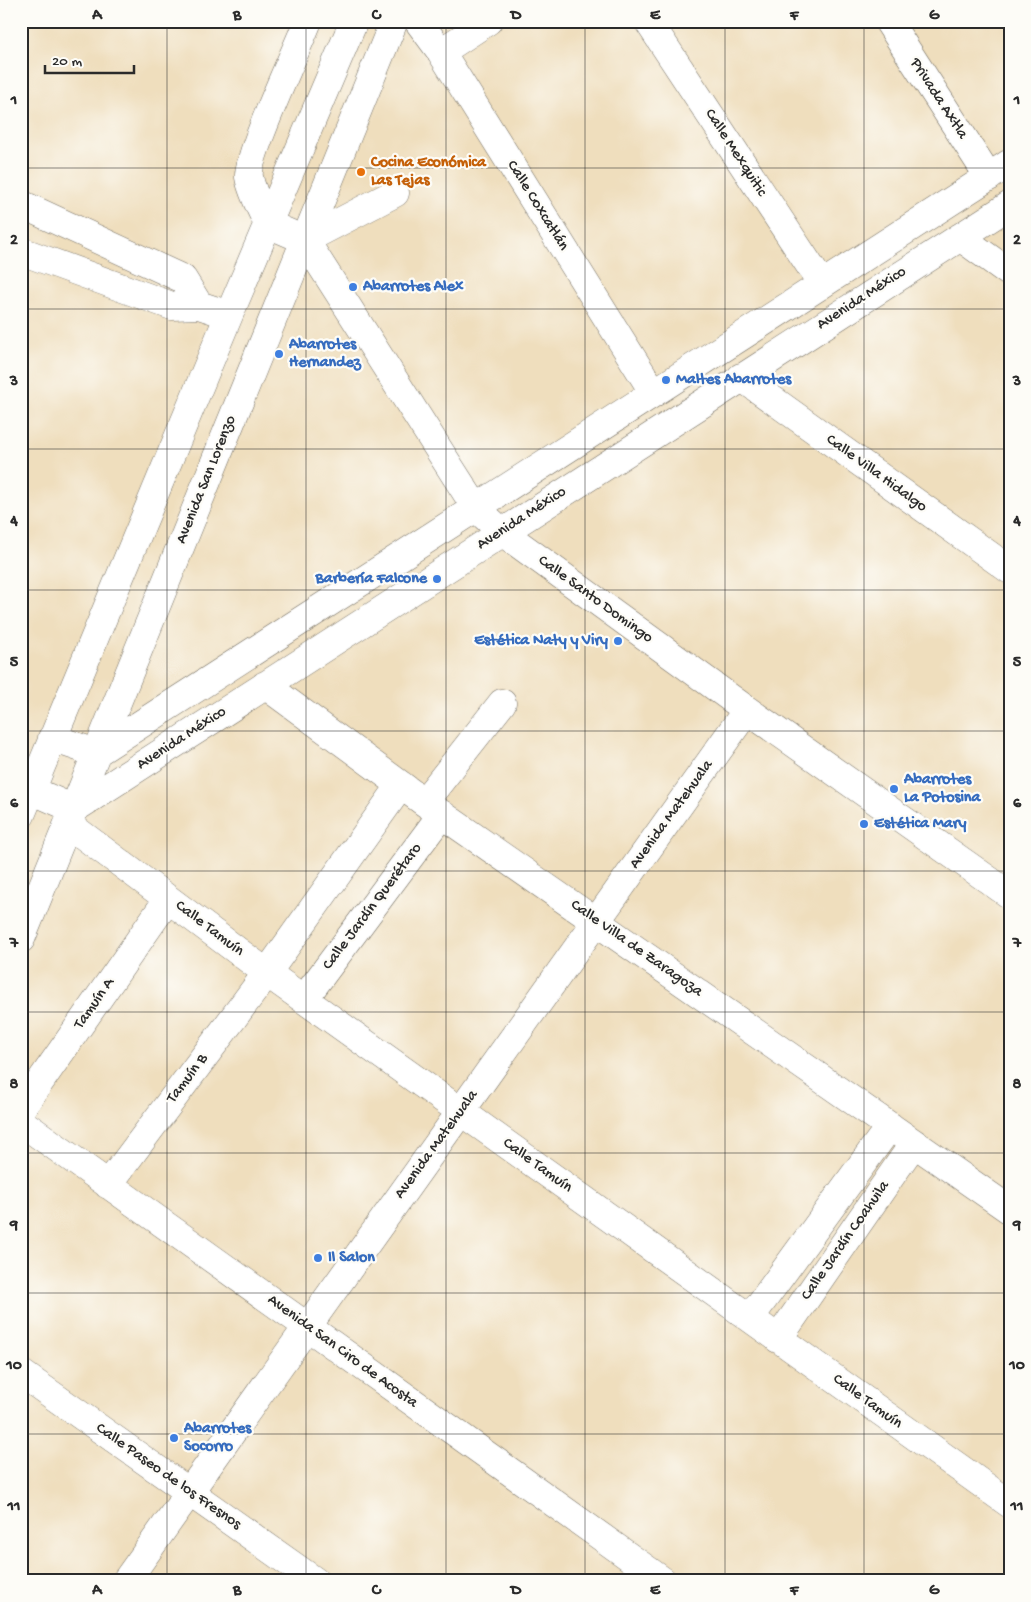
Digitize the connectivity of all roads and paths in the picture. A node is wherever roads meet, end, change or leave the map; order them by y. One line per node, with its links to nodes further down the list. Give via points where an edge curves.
1 (308, 21): 13 (street, via 256,146 249,175)
2 (354, 21): 13 (street)
3 (394, 21): 15 (street, Avenida San Lorenzo)
4 (418, 21): 8 (street, Calle Coxcatlán)
5 (488, 21): 8 (street)
6 (648, 21): 18 (street, Calle Mexquitic)
7 (888, 21): 9 (street, Privada Axtla)
8 (441, 52): 22 (street, Calle Coxcatlán)
9 (999, 170): 18 (street, Avenida México)
10 (395, 193): 15 (street)
11 (21, 204): 19 (street, via 183,279)
12 (1010, 205): 14 (street, Avenida México)
13 (268, 224): 15 (street); 20 (street)
14 (960, 237): 17 (street); 21 (street, Avenida México)
15 (305, 240): 23 (street, Calle Santo Domingo); 30 (street, Avenida San Lorenzo)
16 (21, 252): 19 (street, via 172,306)
17 (1010, 273)
18 (822, 284): 22 (street, Avenida México)
19 (199, 305): 20 (street)
20 (229, 315): 29 (street)
21 (742, 377): 24 (street, Avenida México); 25 (street, Calle Villa Hidalgo)
22 (654, 393): 23 (street, Avenida México)
23 (476, 508): 24 (street, Calle Santo Domingo); 30 (street, Avenida México)
24 (502, 532): 26 (street, Avenida México); 28 (street, Calle Santo Domingo)
25 (1010, 570)
26 (265, 685): 31 (street, Calle Villa de Zaragoza); 35 (street, Avenida México)
27 (502, 703): 33 (street, Calle Jardín Querétaro)
28 (747, 710): 36 (street, Calle Santo Domingo); 38 (street, Avenida Matehuala)
29 (52, 738): 30 (street); 32 (street)
30 (96, 753): 35 (street, Avenida San Lorenzo)
31 (401, 785): 33 (street, Calle Villa de Zaragoza); 40 (street)
32 (31, 790): 34 (street); 35 (street)
33 (433, 808): 38 (street, Calle Villa de Zaragoza); 41 (street, Calle Jardín Querétaro)
34 (21, 815)
35 (71, 816): 37 (street, Calle Tamuín); 39 (street, Avenida San Lorenzo)
36 (1010, 895)
37 (168, 899): 40 (street, Calle Tamuín); 42 (street, Tamuín A)
38 (596, 921): 43 (street, Avenida Matehuala); 45 (street, Calle Villa de Zaragoza)
39 (21, 939)
40 (267, 972): 41 (street, Calle Tamuín); 47 (street, Tamuín B)
41 (304, 999): 43 (street, Calle Tamuín)
42 (21, 1109)
43 (461, 1112): 49 (street, Calle Tamuín); 50 (street, Avenida Matehuala)
44 (21, 1122): 47 (street, Avenida San Ciro de Acosta)
45 (890, 1126): 46 (street, Calle Villa de Zaragoza); 49 (street, Calle Jardín Coahuila)
46 (914, 1144): 48 (street, Calle Villa de Zaragoza); 51 (street, Calle Jardín Coahuila)
47 (108, 1185): 50 (street, Avenida San Ciro de Acosta)
48 (1010, 1210)
49 (750, 1318): 51 (street, Calle Tamuín)
50 (307, 1327): 53 (street, Avenida Matehuala); 57 (street, Avenida San Ciro de Acosta)
51 (778, 1338): 54 (street, Calle Tamuín)
52 (21, 1373): 53 (street, Calle Paseo de los Fresnos)
53 (190, 1492): 55 (street, Avenida Matehuala); 56 (street, Calle Paseo de los Fresnos)
54 (1010, 1504)
55 (126, 1581)
56 (315, 1581)
57 (663, 1581)

